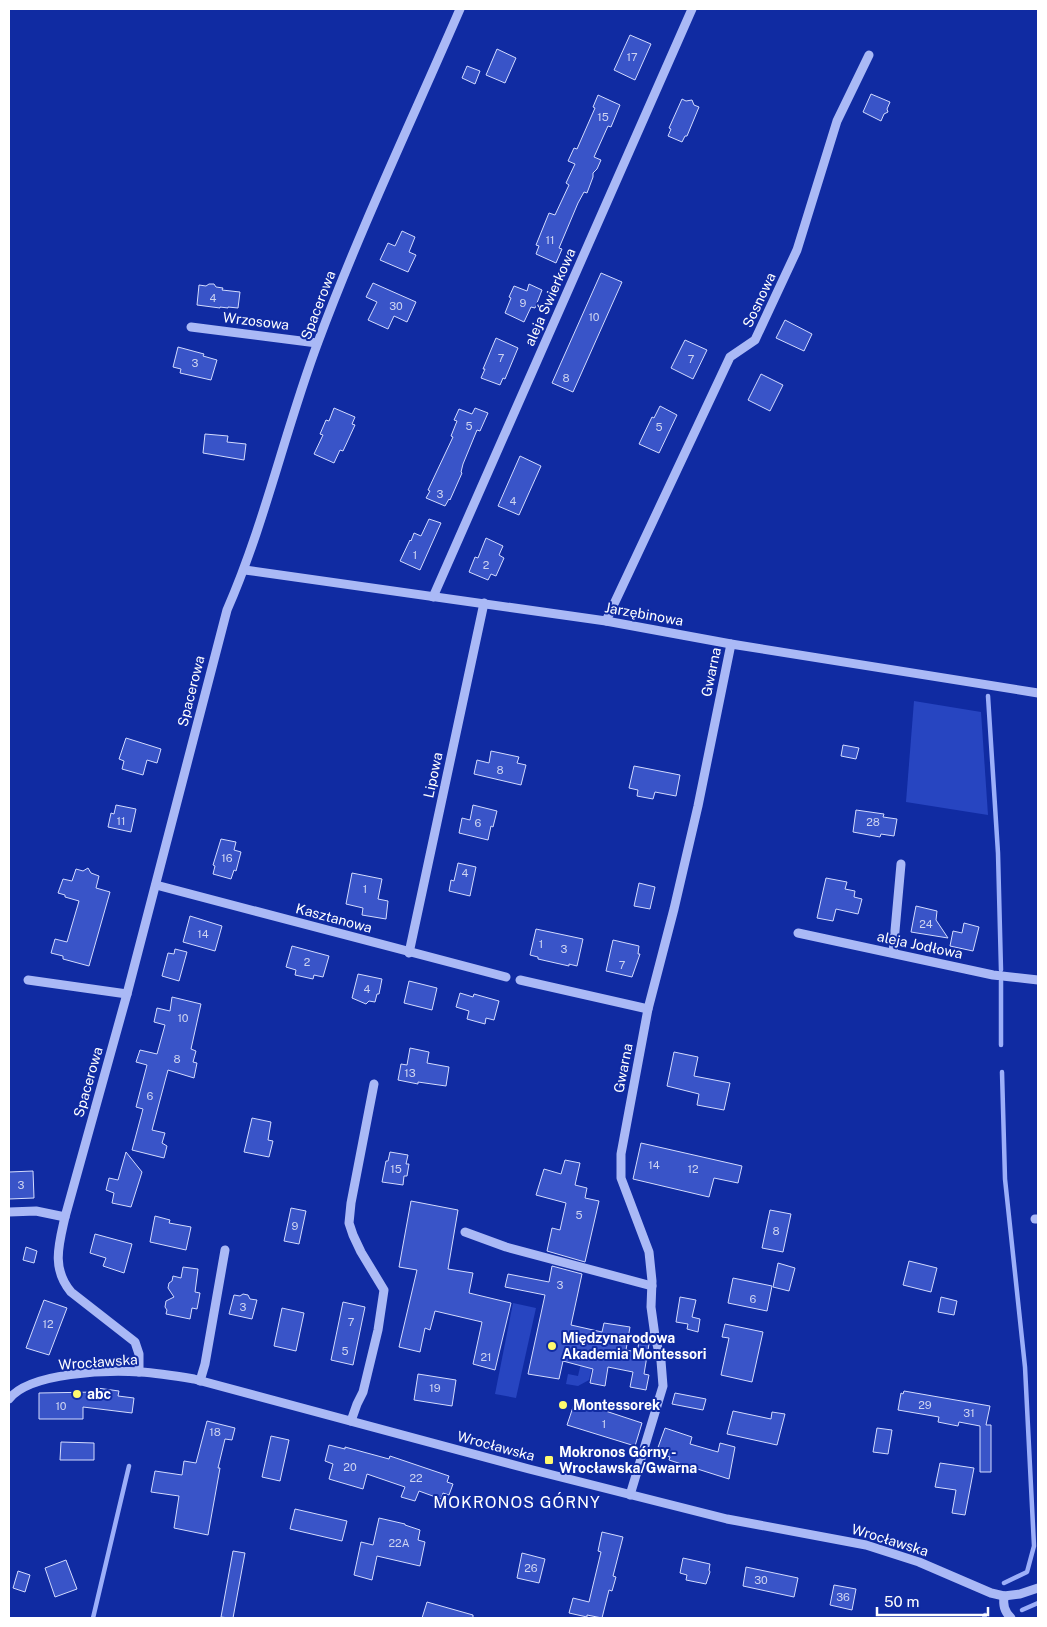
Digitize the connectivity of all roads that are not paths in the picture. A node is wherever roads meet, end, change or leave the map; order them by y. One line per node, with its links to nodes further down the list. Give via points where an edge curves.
1 (460, 9): 5 (street, Spacerowa, via 387,172)
2 (692, 9): 7 (street, aleja Świerkowa)
3 (869, 55): 9 (street, Sosnowa, via 837,121 797,250 755,340 730,357)
4 (191, 327): 5 (street, Wrzosowa)
5 (317, 343): 6 (street, Spacerowa)
6 (245, 570): 7 (street, Jarzębinowa); 13 (street, Spacerowa, via 227,610 214,655)
7 (433, 597): 8 (street, Jarzębinowa)
8 (484, 603): 9 (street, Jarzębinowa); 15 (street, Lipowa)
9 (606, 621): 10 (street, Jarzębinowa)
10 (731, 644): 11 (street, Jarzębinowa); 22 (street, Gwarna, via 696,816)
11 (1038, 693)
12 (901, 864): 16 (street)
13 (156, 885): 15 (street, Kasztanowa); 21 (street, Spacerowa)
14 (798, 933): 16 (street, aleja Jodłowa)
15 (409, 953): 17 (street, Kasztanowa)
16 (893, 953): 20 (street, aleja Jodłowa, via 993,975)
17 (506, 977)
18 (28, 980): 21 (street)
19 (520, 980): 22 (street)
20 (1038, 980)
21 (127, 994): 25 (street, Spacerowa)
22 (648, 1009): 28 (street, Gwarna, via 621,1154 621,1178 649,1252)
23 (374, 1084): 32 (street, via 349,1223 361,1252 384,1290 363,1392)
24 (9, 1212): 25 (street, via 36,1211)
25 (65, 1216): 29 (street, Spacerowa, via 58,1252 63,1283 135,1342)
26 (465, 1232): 28 (street, via 506,1247)
27 (225, 1250): 30 (street)
28 (652, 1286): 33 (street, Gwarna, via 651,1307 663,1386)
29 (139, 1372): 30 (street, Wrocławska); 31 (street, Wrocławska, via 38,1381)
30 (200, 1381): 32 (street, Wrocławska)
31 (9, 1399)
32 (351, 1421): 33 (street, Wrocławska)
33 (630, 1495): 35 (street, Wrocławska, via 727,1519 874,1547 919,1562 991,1594)
34 (1038, 1588): 35 (street)
35 (1004, 1596): 36 (street, via 1003,1604)
36 (1009, 1618)

